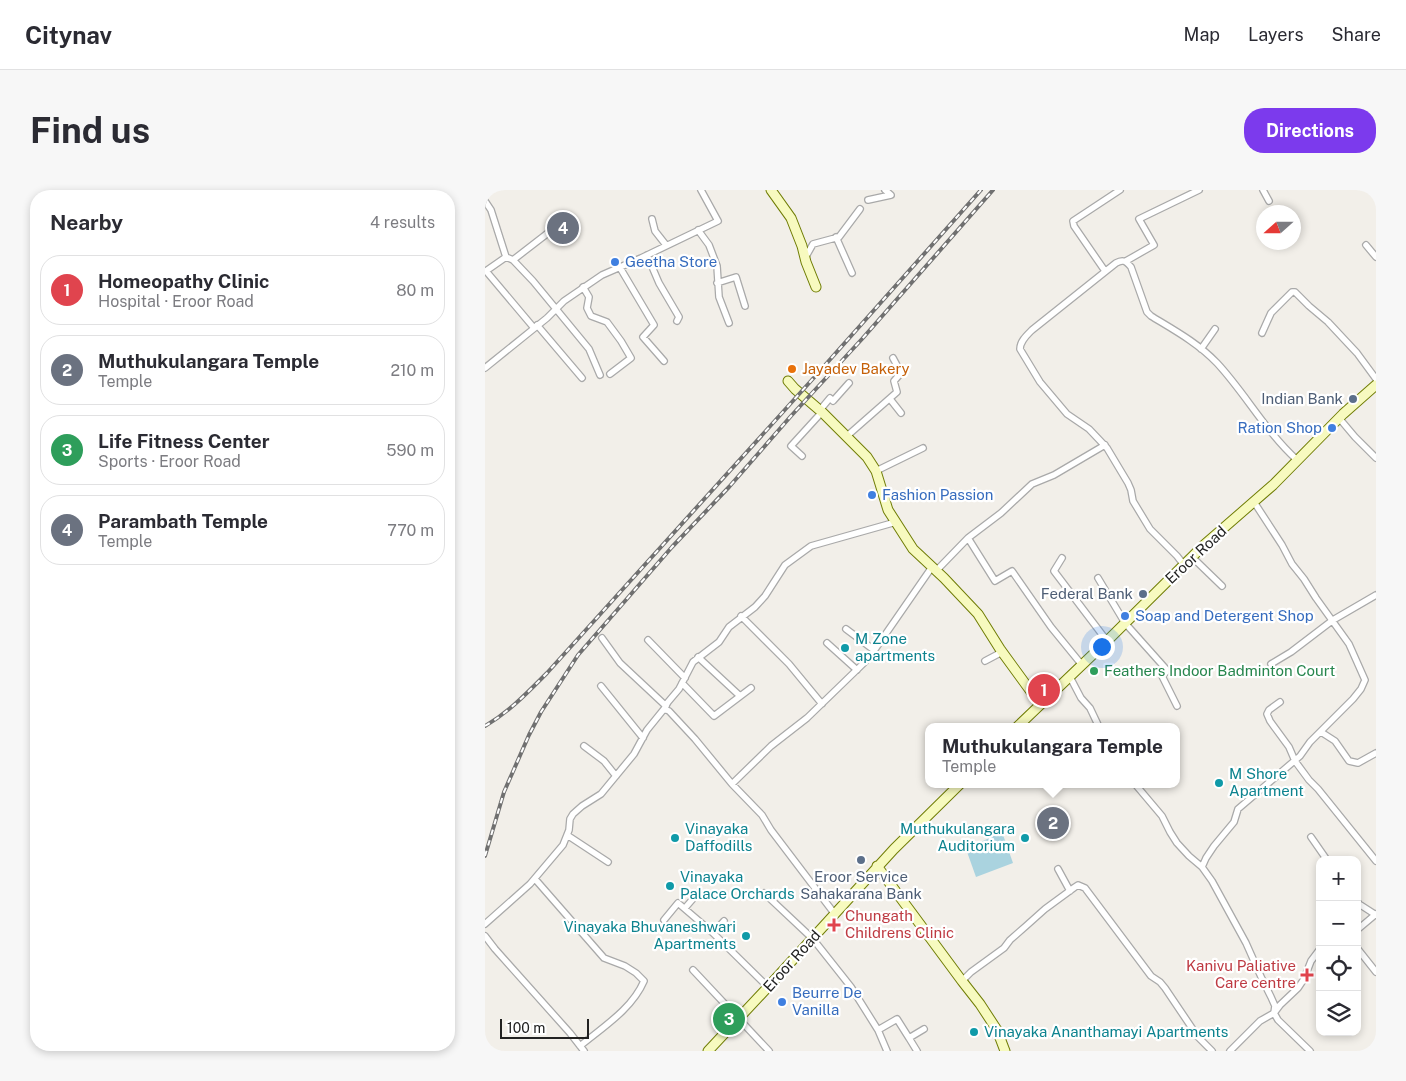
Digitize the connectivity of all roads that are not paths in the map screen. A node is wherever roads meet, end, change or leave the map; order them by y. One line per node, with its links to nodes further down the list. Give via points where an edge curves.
1 (701, 190): 13 (street, via 718,220)
2 (771, 190): 20 (main road, via 791,218)
3 (885, 190): 7 (street, via 891,196)
4 (1120, 190): 24 (street, via 1073,221)
5 (1199, 190): 22 (street, via 1139,219 1154,245)
6 (1263, 190): 8 (street)
7 (868, 200)
8 (1269, 201)
9 (485, 202): 18 (street, via 491,210)
10 (860, 208): 14 (street)
11 (652, 219): 16 (street, via 655,231)
12 (557, 226): 21 (street)
13 (698, 230): 16 (street); 26 (street, via 709,244 717,266)
14 (836, 238): 20 (street, via 813,244); 25 (street)
15 (1366, 244): 19 (street)
16 (666, 245): 17 (street)
17 (647, 255): 23 (street); 31 (street, via 679,317)
18 (506, 257): 21 (street); 33 (street, via 486,271)
19 (1376, 257)
20 (805, 258): 28 (main road)
21 (513, 260): 30 (street)
22 (1126, 261): 24 (street, via 1121,260); 36 (street, via 1147,312)
23 (619, 266): 27 (street); 38 (street, via 654,325 643,337)
24 (1105, 271): 52 (street, via 1032,330 1020,345 1040,382 1067,414)
25 (852, 273)
26 (717, 283): 29 (street, via 736,277); 32 (street)
27 (583, 287): 30 (street); 40 (street, via 589,297 587,308 591,316 607,322 631,358)
28 (816, 287)
29 (745, 306)
30 (556, 310): 33 (street); 41 (street, via 589,349)
31 (677, 321)
32 (729, 323)
33 (535, 326): 39 (street); 42 (street)
34 (1215, 329): 36 (street)
35 (1262, 333): 43 (street, via 1273,311 1295,292 1357,353)
36 (1201, 349): 56 (street, via 1216,362)
37 (893, 358): 47 (street, via 901,373 894,381 897,392)
38 (664, 361)
39 (485, 368)
40 (610, 374)
41 (600, 376)
42 (582, 378)
43 (1376, 379)
44 (788, 381): 48 (main road)
45 (849, 383): 48 (street, via 833,401 830,398)
46 (1376, 385): 50 (main road, Eroor Road)
47 (890, 399): 49 (street); 51 (street)
48 (821, 411): 51 (main road); 54 (street, via 791,446)
49 (901, 412)
50 (1339, 418): 55 (street); 56 (main road, Eroor Road)
51 (847, 436): 57 (main road)
52 (1105, 445): 60 (street, via 1032,484); 63 (street, via 1124,475 1133,500 1150,529)
53 (923, 448): 57 (street)
54 (802, 456)
55 (1376, 458)
56 (1297, 460): 58 (main road, Eroor Road)
57 (876, 471): 59 (main road, via 888,510)
58 (1254, 502): 61 (main road, Eroor Road); 69 (street, via 1278,537 1291,564)
59 (897, 522): 64 (main road, via 913,549); 68 (street, via 811,546 785,565 765,596)
60 (968, 538): 64 (street); 81 (street, via 995,581 1013,571)
61 (1192, 557): 63 (main road, Eroor Road); 66 (street)
62 (1062, 558): 74 (street, via 1054,572)
63 (1184, 565): 70 (main road, Eroor Road)
64 (934, 569): 76 (street); 77 (main road, via 978,614)
65 (1098, 578): 70 (street)
66 (1222, 586)
67 (1376, 596): 69 (street)
68 (741, 616): 78 (street, via 719,642); 89 (street, via 789,664)
69 (1333, 620): 80 (street); 95 (street, via 1349,644 1365,680 1353,699)
70 (1125, 623): 74 (main road, Eroor Road); 91 (street, via 1166,669 1162,676)
71 (846, 629): 76 (street)
72 (602, 638): 92 (street, via 621,663)
73 (648, 640): 84 (street)
74 (1107, 641): 81 (main road, Eroor Road)
75 (827, 643): 82 (street)
76 (874, 650): 82 (street)
77 (1002, 652): 79 (street); 90 (main road)
78 (698, 657): 84 (street); 87 (street)
79 (985, 661)
80 (1271, 664)
81 (1081, 665): 83 (main road, Eroor Road)
82 (857, 670): 89 (street)
83 (1070, 677): 90 (main road, Eroor Road); 94 (street)
84 (683, 681): 87 (street, via 715,716); 92 (street)
85 (601, 686): 96 (street)
86 (751, 688): 87 (street)
87 (740, 696)
88 (1280, 702): 99 (street, via 1267,714)
89 (822, 704): 101 (street)
90 (1040, 704): 93 (main road, Eroor Road)
91 (1177, 706)
92 (665, 707): 96 (street); 101 (street)
93 (1021, 723)
94 (1097, 723)
95 (1321, 732): 98 (street, via 1335,741 1349,761 1359,763); 99 (street)
96 (643, 738): 100 (street, via 635,754)
97 (584, 746): 100 (street, via 604,761)
98 (1376, 753)
99 (1295, 761): 107 (street); 110 (street, via 1238,809 1234,822)
100 (616, 776): 104 (street, via 601,794 573,814)
101 (732, 784): 118 (street, via 762,815)
102 (956, 788): 109 (main road, Eroor Road)
103 (1138, 788): 110 (street, via 1162,816 1177,842)
104 (567, 835): 108 (street); 112 (street, via 563,845)
105 (1311, 837): 106 (street)
106 (1324, 856)
107 (1376, 861)
108 (608, 862)
109 (877, 866): 118 (main road, Eroor Road); 131 (main road)
110 (1202, 867): 133 (street, via 1246,943 1275,1006)
111 (1058, 869): 113 (street)
112 (535, 879): 122 (street); 138 (street, via 604,958 625,966 644,982 627,1007)
113 (1069, 890): 131 (street); 144 (street, via 1078,885 1085,888)
114 (698, 893): 117 (street)
115 (764, 893): 126 (street)
116 (1361, 905): 119 (street)
117 (685, 908): 120 (street, via 678,903); 124 (street)
118 (834, 914): 126 (main road, Eroor Road)
119 (1376, 915): 123 (street)
120 (664, 920)
121 (724, 921): 124 (street)
122 (485, 924)
123 (1361, 927)
124 (713, 933): 132 (street)
125 (485, 936): 138 (street)
126 (813, 939): 132 (main road, Eroor Road); 136 (street, via 851,987)
127 (1361, 953): 130 (street)
128 (1316, 954): 133 (street, via 1298,988)
129 (693, 970): 134 (street)
130 (1376, 972)
131 (962, 981): 143 (main road, via 997,1030)
132 (768, 988): 134 (main road, Eroor Road)
133 (1274, 1013): 145 (street, via 1259,1021); 146 (street)
134 (738, 1019): 139 (main road, Eroor Road); 140 (street)
135 (924, 1029): 137 (street)
136 (878, 1030): 137 (street, via 897,1019); 141 (street)
137 (909, 1038): 142 (street)
138 (582, 1048)
139 (708, 1051)
140 (769, 1051)
141 (887, 1051)
142 (917, 1051)
143 (1005, 1051)
144 (1212, 1051)
145 (1230, 1051)
146 (1310, 1051)

